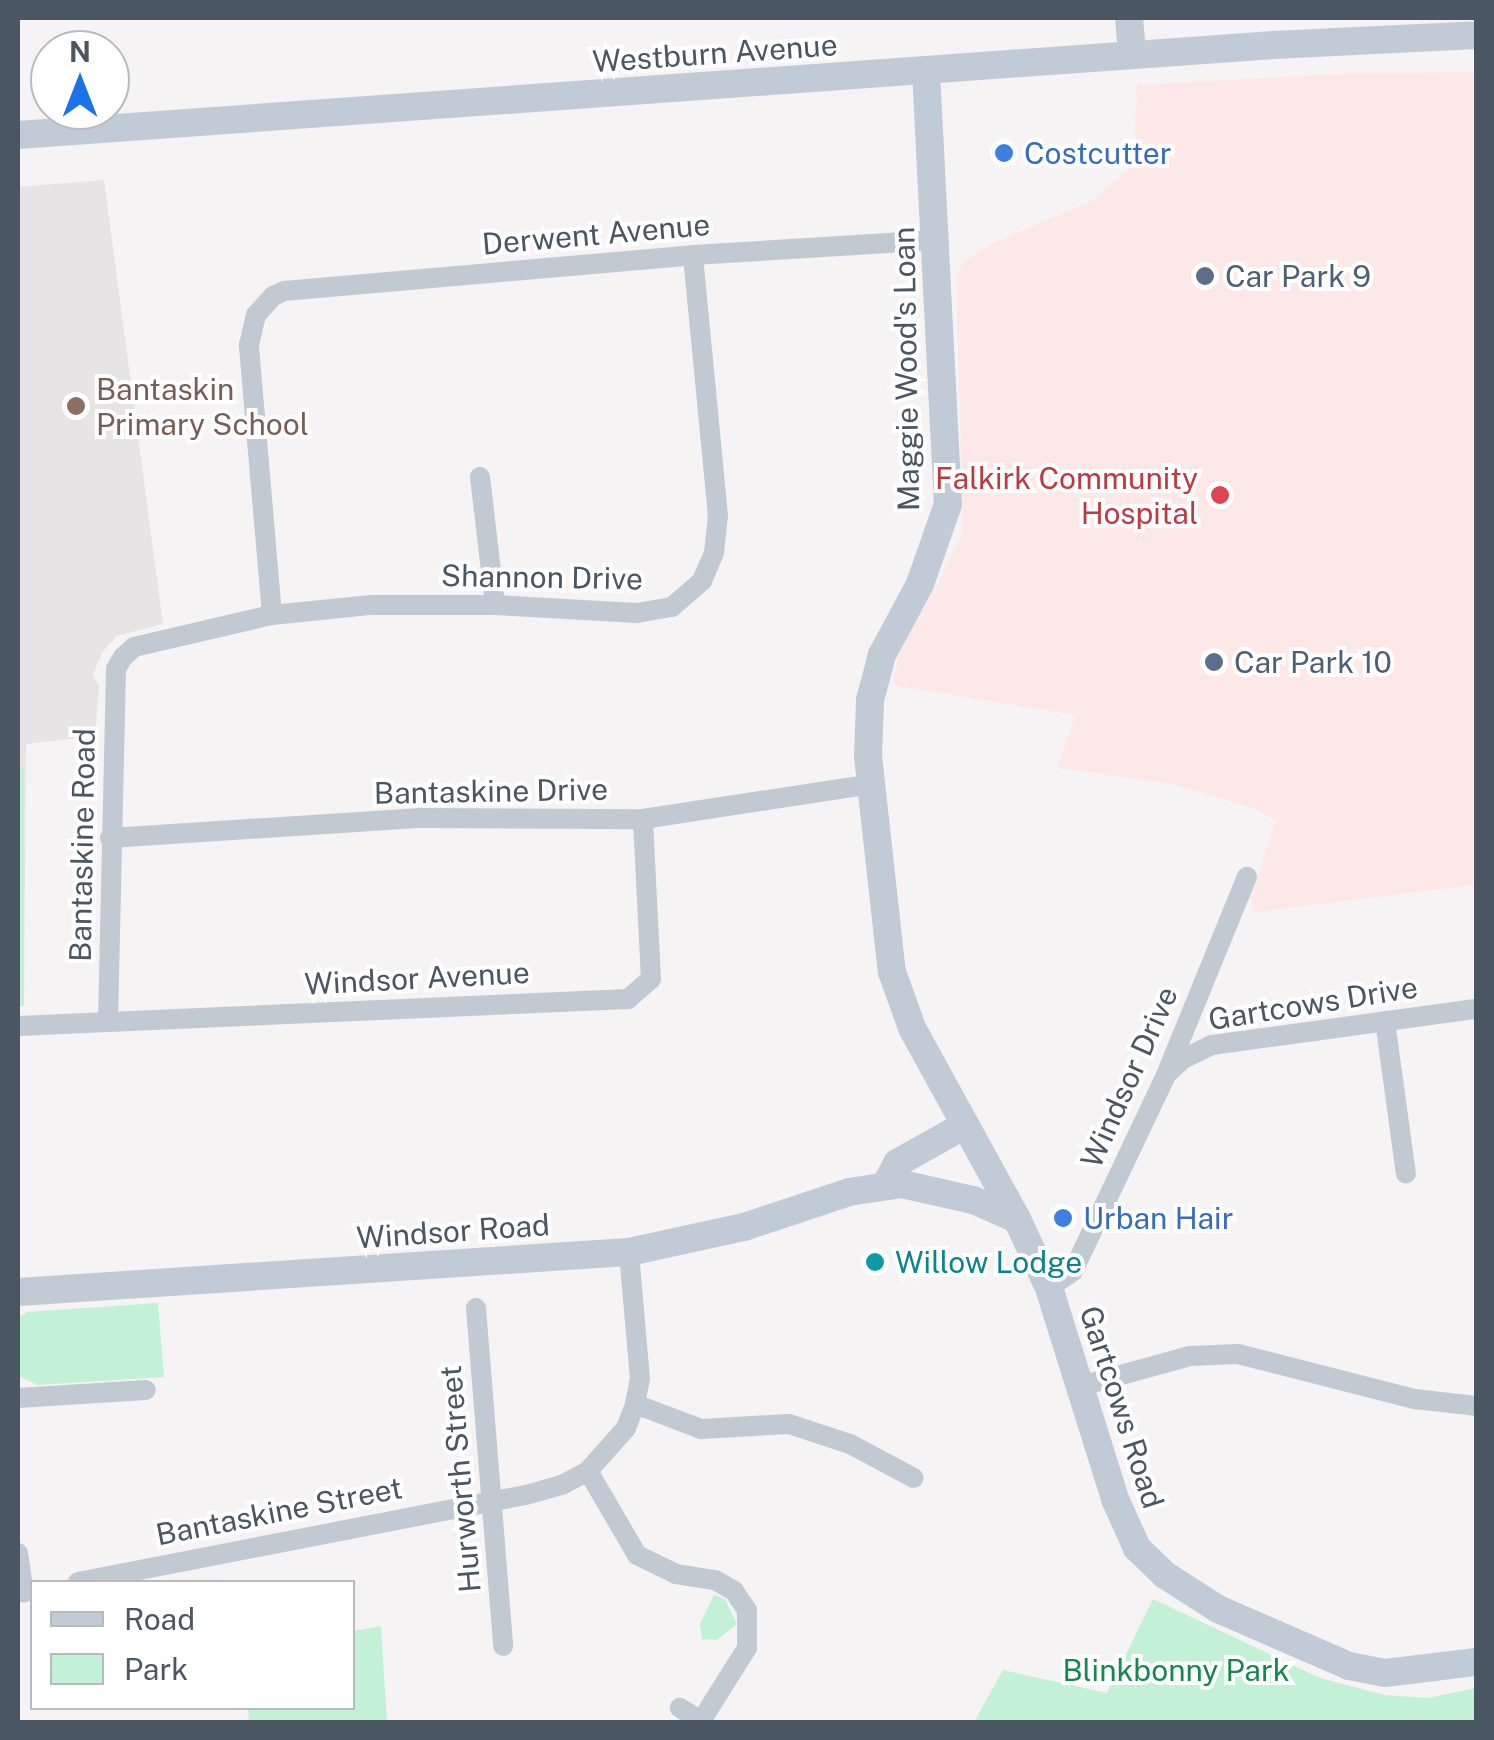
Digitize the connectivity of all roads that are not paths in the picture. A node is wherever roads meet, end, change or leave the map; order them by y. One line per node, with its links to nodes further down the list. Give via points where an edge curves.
1 (1129, 18): 3 (street)
2 (1476, 35): 3 (street, Westburn Avenue)
3 (1132, 56): 4 (street, Westburn Avenue)
4 (926, 71): 5 (street, Westburn Avenue); 6 (street, Maggie Wood's Loan)
5 (18, 135)
6 (937, 240): 7 (street, Derwent Avenue); 12 (street, Maggie Wood's Loan, via 948,504 932,556 878,670 870,700)
7 (693, 256): 9 (street, Shannon Drive, via 718,516 702,581 672,606 638,613); 10 (street, Derwent Avenue, via 284,291 264,304 249,345)
8 (480, 477): 9 (street)
9 (495, 604): 10 (street, Shannon Drive, via 372,604)
10 (272, 615): 11 (street, Shannon Drive, via 134,646)
11 (116, 669): 14 (street, Bantaskine Road)
12 (870, 784): 13 (street, Bantaskine Drive); 21 (street, Maggie Wood's Loan, via 892,972 912,1028)
13 (642, 819): 14 (street, Bantaskine Drive, via 421,818); 18 (street, Windsor Avenue, via 651,979 628,999)
14 (110, 838): 18 (street, Bantaskine Road)
15 (1246, 877): 20 (street, Windsor Drive)
16 (1476, 1010): 17 (street, Gartcows Drive)
17 (1385, 1021): 20 (street, Gartcows Drive, via 1212,1045); 22 (street)
18 (108, 1022): 19 (street, Windsor Avenue)
19 (18, 1026)
20 (1166, 1075): 26 (street, Windsor Drive, via 1073,1271)
21 (964, 1125): 23 (street, via 897,1163); 24 (street, Maggie Wood's Loan)
22 (1406, 1174)
23 (885, 1186): 24 (street, Windsor Road, via 933,1188); 25 (street, Windsor Road)
24 (1017, 1219): 26 (street, Gartcows Road)
25 (629, 1252): 27 (street, Windsor Road); 32 (street, via 640,1379)
26 (1048, 1288): 29 (street, Gartcows Road)
27 (18, 1292)
28 (476, 1308): 36 (street, Hurworth Street)
29 (1081, 1386): 33 (street, via 1190,1356 1238,1354 1415,1399); 41 (street, Gartcows Road, via 1124,1521 1137,1548 1165,1575 1218,1608 1349,1666 1386,1673)
30 (146, 1390): 31 (street)
31 (18, 1398)
32 (636, 1404): 34 (street, via 626,1428); 35 (street, via 701,1430 789,1424 850,1444)
33 (1476, 1406)
34 (588, 1471): 36 (street, Bantaskine Street, via 562,1486); 42 (street, via 638,1555 676,1574 715,1580 747,1610 747,1648 701,1721)
35 (914, 1478)
36 (492, 1498): 38 (street, Bantaskine Street); 40 (street, Hurworth Street)
37 (18, 1553): 39 (street)
38 (88, 1580)
39 (24, 1593)
40 (503, 1646)
41 (1476, 1662)
42 (680, 1708)

